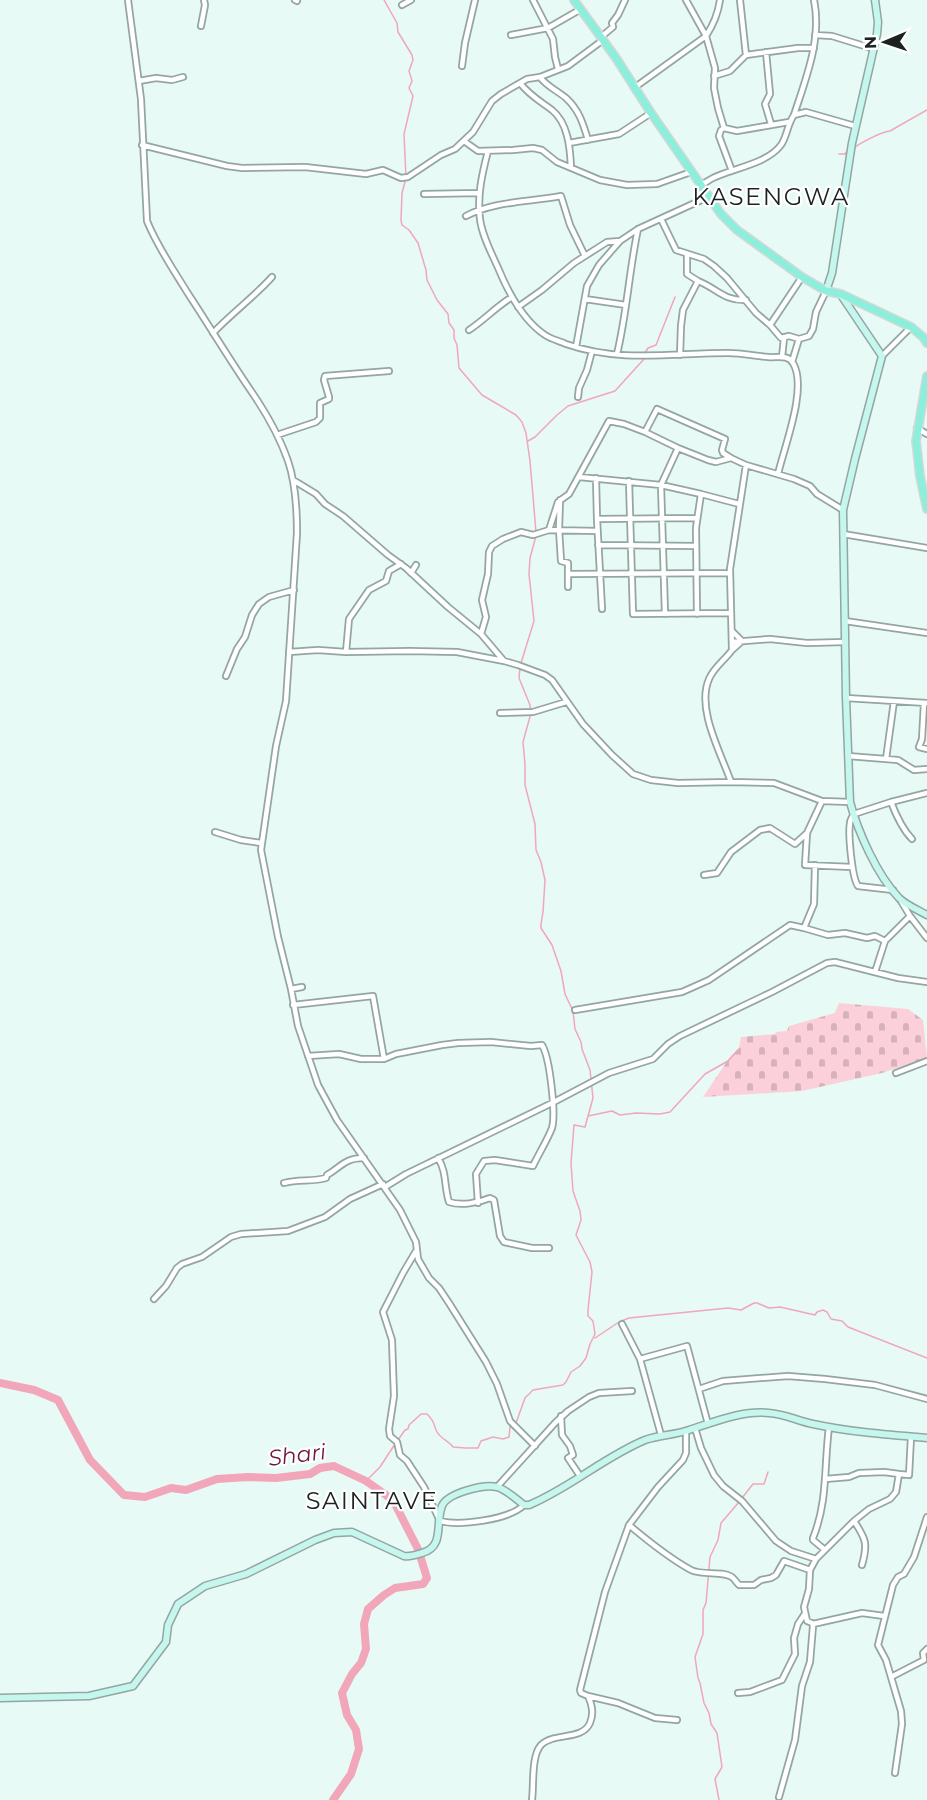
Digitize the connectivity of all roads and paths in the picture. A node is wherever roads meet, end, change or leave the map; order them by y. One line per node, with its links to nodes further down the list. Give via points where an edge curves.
1 (128, 0): 30 (street)
2 (204, 0): 15 (street)
3 (411, 0): 13 (street)
4 (475, 0): 25 (street)
5 (533, 0): 16 (street)
6 (574, 0): 14 (main road)
7 (625, 0): 20 (street, via 613,27)
8 (686, 0): 19 (street)
9 (720, 0): 19 (street, via 714,25)
10 (740, 0): 24 (street)
11 (814, 0): 18 (street)
12 (875, 0): 22 (street, via 878,22)
13 (402, 5)
14 (581, 9): 16 (street); 20 (main road)
15 (201, 26)
16 (548, 28): 17 (street); 26 (street)
17 (511, 35)
18 (815, 35): 21 (street); 22 (street, via 832,36)
19 (706, 36): 27 (street); 32 (street)
20 (602, 38): 26 (street, via 575,61); 32 (main road)
21 (814, 48): 23 (street); 34 (street)
22 (874, 50): 37 (street)
23 (766, 52): 24 (street); 36 (street, via 770,94 765,104)
24 (746, 55): 27 (street, via 729,71)
25 (462, 66)
26 (558, 69): 29 (street)
27 (714, 76): 38 (street)
28 (183, 77): 30 (street)
29 (540, 77): 31 (street); 39 (street, via 576,109)
30 (139, 81): 42 (street)
31 (520, 83): 40 (street, via 492,101); 41 (street, via 554,112 563,124)
32 (634, 88): 33 (main road)
33 (651, 113): 39 (street, via 622,133); 46 (main road)
34 (794, 115): 35 (street); 37 (street, via 806,112)
35 (789, 122): 36 (street); 45 (street, via 782,144 771,155)
36 (771, 124): 38 (street, via 737,131)
37 (855, 126): 61 (street)
38 (724, 128): 45 (street, via 719,136)
39 (588, 140): 41 (street)
40 (464, 141): 42 (street, via 401,178 383,170 366,174 305,167 242,168); 43 (street, via 478,151)
41 (568, 143): 44 (street)
42 (142, 145): 71 (street, via 147,220)
43 (488, 151): 44 (street, via 533,148); 49 (street)
44 (571, 167): 46 (street, via 600,180 627,185 657,184)
45 (732, 171): 47 (street)
46 (691, 172): 47 (main road)
47 (701, 185): 50 (main road)
48 (424, 194): 49 (street)
49 (479, 194): 51 (street)
50 (708, 197): 53 (street); 59 (main road, via 737,230)
51 (480, 210): 52 (street); 57 (street, via 561,196); 63 (street, via 482,229)
52 (465, 216)
53 (661, 219): 54 (street); 56 (street, via 676,250)
54 (638, 229): 55 (street); 66 (street)
55 (620, 241): 57 (street, via 607,242); 64 (street, via 599,265 587,286)
56 (687, 254): 60 (street, via 687,274); 65 (street, via 714,266)
57 (585, 256): 67 (street)
58 (272, 277): 71 (street)
59 (802, 277): 61 (main road); 68 (street)
60 (698, 281): 65 (street, via 729,299); 78 (street, via 683,310)
61 (826, 291): 62 (main road); 73 (street, via 813,329 809,336)
62 (841, 294): 69 (main road); 79 (street)
63 (512, 297): 67 (street); 70 (street)
64 (585, 299): 66 (street); 75 (street)
65 (746, 300): 68 (street)
66 (626, 305): 77 (street)
67 (518, 307): 75 (street, via 547,336)
68 (770, 325): 72 (street)
69 (911, 327): 74 (main road); 79 (street)
70 (468, 330)
71 (213, 333): 89 (street, via 263,407)
72 (784, 338): 73 (street); 80 (street)
73 (799, 339): 81 (street)
74 (927, 343)
75 (576, 347): 76 (street)
76 (592, 351): 77 (street); 85 (street)
77 (618, 354): 78 (street)
78 (680, 355): 80 (street)
79 (882, 356): 104 (street)
80 (782, 357): 81 (street)
81 (792, 362): 93 (street, via 797,398)
82 (389, 371): 89 (street, via 326,376 329,397 320,403 320,419)
83 (927, 376): 84 (main road)
84 (925, 396): 86 (main road)
85 (578, 397)
86 (917, 428): 88 (street); 95 (main road)
87 (645, 432): 90 (street); 91 (street, via 657,409 724,439 723,453); 94 (street, via 609,421)
88 (927, 434)
89 (277, 435): 97 (street)
90 (678, 448): 91 (street, via 716,462); 99 (street)
91 (731, 458): 92 (street)
92 (746, 465): 93 (street); 102 (street)
93 (778, 474): 104 (street, via 810,486)
94 (579, 477): 96 (street); 101 (street, via 569,494)
95 (924, 477): 103 (main road)
96 (596, 478): 98 (street); 107 (street)
97 (293, 480): 118 (street, via 316,494); 128 (street, via 297,513)
98 (629, 481): 99 (street); 108 (street)
99 (661, 485): 100 (street); 105 (street)
100 (701, 494): 102 (street); 106 (street)
101 (560, 500): 109 (street); 110 (street)
102 (739, 504): 121 (street)
103 (927, 509)
104 (843, 510): 112 (street)
105 (662, 518): 106 (street); 108 (street); 115 (street)
106 (697, 518): 116 (street)
107 (597, 519): 108 (street); 111 (street)
108 (630, 519): 114 (street)
109 (549, 530): 110 (street); 136 (street, via 536,535 521,532 492,546 482,600 486,617)
110 (559, 530): 111 (street); 122 (street, via 561,561 568,563)
111 (597, 531): 113 (street)
112 (843, 534): 117 (street); 133 (street)
113 (598, 545): 114 (street); 123 (street)
114 (631, 546): 115 (street); 124 (street)
115 (663, 546): 116 (street); 125 (street)
116 (696, 546): 126 (street)
117 (927, 548)
118 (401, 564): 120 (street); 142 (street, via 389,571 386,581 369,590 349,619)
119 (416, 565): 120 (street)
120 (411, 573): 136 (street)
121 (730, 573): 126 (street); 130 (street)
122 (567, 574): 123 (street); 127 (street)
123 (599, 574): 124 (street); 129 (street)
124 (632, 574): 125 (street); 131 (street, via 633,614)
125 (664, 574): 126 (street); 131 (street)
126 (697, 574): 132 (street)
127 (567, 587)
128 (294, 590): 141 (street); 144 (street, via 259,604)
129 (602, 609)
130 (730, 613): 132 (street); 134 (street)
131 (665, 614): 132 (street)
132 (698, 614)
133 (845, 621): 135 (street); 139 (street)
134 (732, 631): 137 (street); 138 (street)
135 (927, 633)
136 (481, 634): 143 (street)
137 (742, 641): 138 (street); 139 (street); 140 (street)
138 (732, 642): 140 (street)
139 (845, 642): 145 (street)
140 (732, 650): 154 (street, via 707,682 706,697 709,724)
141 (289, 652): 142 (street); 163 (street, via 286,700)
142 (346, 652): 143 (street, via 456,652)
143 (504, 662): 147 (street, via 545,675)
144 (226, 676)
145 (846, 698): 146 (street); 151 (street)
146 (894, 701): 148 (street); 152 (street)
147 (566, 702): 149 (street, via 531,712); 154 (street, via 633,774 678,783)
148 (926, 703): 150 (street, via 919,747)
149 (500, 713)
150 (927, 749)
151 (848, 756): 152 (street); 157 (street)
152 (886, 759): 153 (street, via 898,760 914,770)
153 (927, 769)
154 (731, 782): 156 (street, via 774,783)
155 (927, 792): 158 (street)
156 (822, 801): 157 (street); 161 (street)
157 (850, 802): 159 (street)
158 (891, 802): 159 (street); 162 (street)
159 (854, 814): 165 (street, via 849,824); 167 (street, via 872,858)
160 (215, 832): 163 (street)
161 (807, 833): 164 (street, via 805,865); 166 (street, via 795,844 771,828 760,830 731,852 717,873)
162 (912, 839)
163 (261, 843): 177 (street)
164 (815, 865): 165 (street); 171 (street, via 814,904)
165 (852, 867): 167 (street, via 858,886)
166 (704, 875)
167 (894, 891): 168 (street)
168 (900, 899): 169 (street); 170 (street)
169 (927, 915)
170 (910, 916): 172 (street); 173 (street)
171 (804, 928): 173 (street, via 828,935 844,933); 179 (street, via 790,925 709,980 682,992)
172 (927, 938)
173 (885, 940): 174 (street)
174 (875, 972): 175 (street); 184 (street, via 827,963 680,1036 652,1059 609,1072)
175 (927, 982)
176 (302, 987): 177 (street)
177 (291, 989): 178 (street)
178 (293, 1005): 180 (street); 181 (street, via 373,996)
179 (575, 1010)
180 (308, 1056): 181 (street, via 339,1054); 185 (street, via 337,1120)
181 (384, 1059): 184 (street, via 458,1043 542,1045 547,1056)
182 (927, 1061): 183 (street)
183 (896, 1073)
184 (552, 1103): 186 (street); 189 (street, via 552,1126 533,1166 484,1161 476,1174)
185 (364, 1158): 187 (street, via 344,1162 326,1178); 188 (street)
186 (438, 1158): 188 (street); 189 (street, via 449,1202)
187 (284, 1183)
188 (384, 1186): 191 (street, via 412,1233); 192 (street, via 288,1231 231,1237 177,1268)
189 (478, 1203): 190 (street, via 494,1200 504,1242)
190 (549, 1248)
191 (416, 1251): 206 (street, via 429,1278 486,1362 510,1421); 213 (street, via 383,1312 392,1340 393,1405 389,1429)
192 (154, 1299)
193 (622, 1324): 194 (street)
194 (640, 1359): 195 (street, via 687,1346); 203 (street)
195 (699, 1389): 197 (street, via 723,1381 788,1376 875,1385); 199 (street)
196 (632, 1391): 198 (street, via 599,1393)
197 (927, 1399)
198 (561, 1416): 206 (street); 208 (street, via 562,1435 573,1455 568,1458)
199 (708, 1424): 200 (street, via 768,1413); 201 (street)
200 (829, 1427): 204 (street); 209 (street)
201 (695, 1428): 202 (street); 217 (street, via 714,1475 723,1486 741,1500 776,1541)
202 (686, 1431): 203 (street); 215 (street, via 683,1461)
203 (662, 1435): 208 (street, via 601,1462)
204 (911, 1437): 205 (street); 207 (street, via 909,1475)
205 (927, 1438)
206 (535, 1446): 210 (street)
207 (899, 1474): 209 (street, via 859,1473); 214 (street, via 896,1492 890,1499)
208 (580, 1476): 211 (street)
209 (825, 1479): 216 (street, via 823,1507 813,1540)
210 (497, 1487): 211 (street); 213 (street, via 449,1497 442,1506)
211 (524, 1505): 213 (street, via 499,1518 449,1524)
212 (927, 1519): 221 (street, via 914,1557 893,1585)
213 (440, 1521): 229 (street, via 435,1544 429,1551 410,1557 352,1532 334,1533 246,1574 205,1586 178,1604 168,1625 166,1642 133,1686 89,1696)
214 (854, 1521): 216 (street); 218 (street, via 866,1545)
215 (629, 1525): 219 (street, via 692,1570 726,1574 739,1585 754,1585 776,1575 784,1561); 228 (street, via 605,1592 582,1683 581,1693)
216 (825, 1550): 217 (street)
217 (816, 1559): 219 (street)
218 (862, 1565)
219 (810, 1570): 220 (street)
220 (804, 1615): 222 (street); 227 (street, via 794,1638 795,1654 782,1680)
221 (884, 1616): 222 (street, via 862,1613); 226 (street, via 878,1645)
222 (813, 1624): 232 (street, via 795,1740)
223 (927, 1649): 224 (street)
224 (924, 1658): 225 (street); 226 (street)
225 (927, 1664)
226 (891, 1677): 231 (street, via 902,1711)
227 (738, 1694)
228 (588, 1696): 230 (street, via 655,1718); 233 (street, via 593,1706 592,1718 585,1730 550,1739 537,1751)
229 (0, 1698)
230 (677, 1720)
231 (895, 1773)
232 (779, 1797)
233 (532, 1800)

